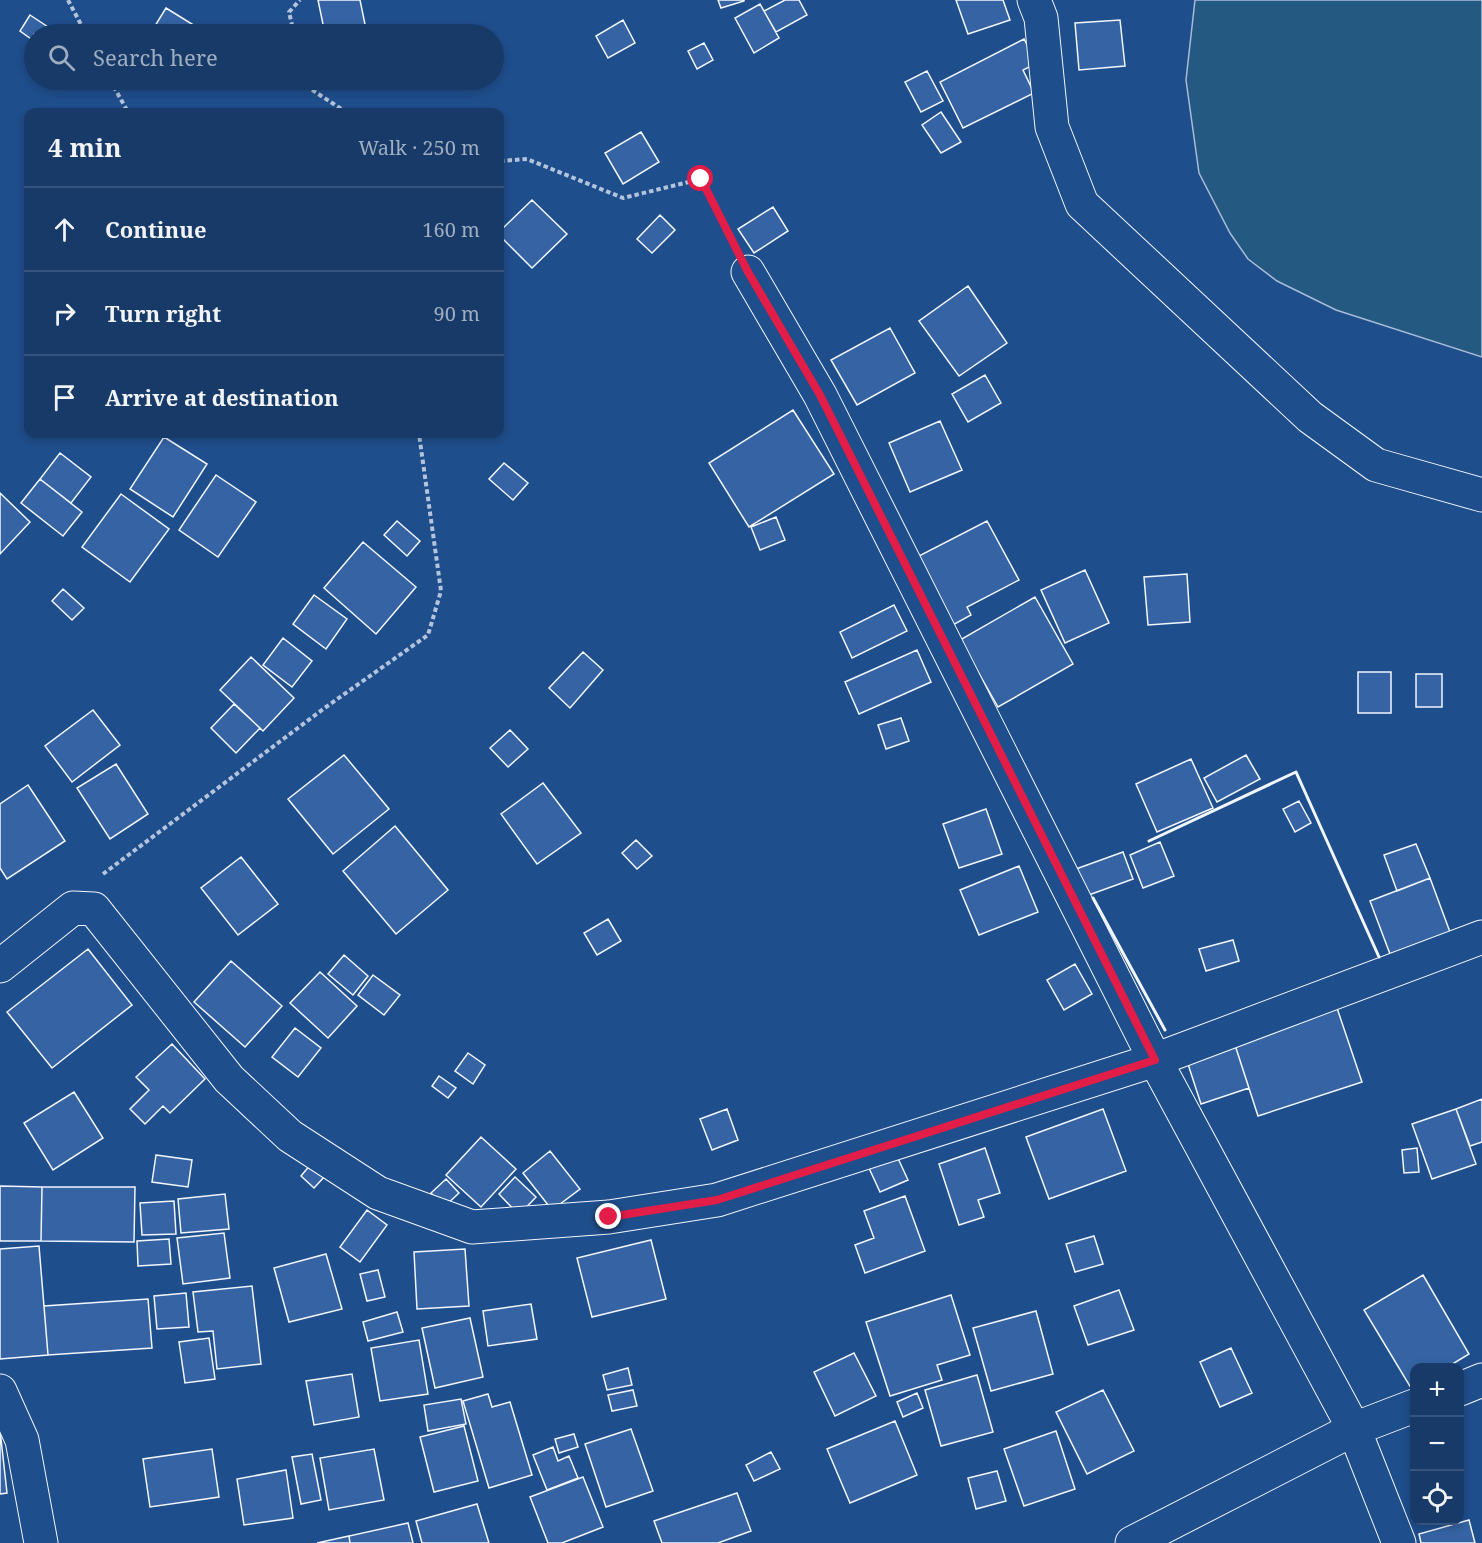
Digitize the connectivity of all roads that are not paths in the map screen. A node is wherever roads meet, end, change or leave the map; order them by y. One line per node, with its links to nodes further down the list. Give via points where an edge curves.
1 (1034, 0): 3 (street, via 1041,18 1052,127 1082,204 1310,417 1376,465)
2 (748, 272): 6 (street, via 820,395)
3 (1482, 495)
4 (1482, 937): 6 (street)
5 (0, 966): 6 (street, via 73,908 94,909 229,1079 290,1136 378,1193 472,1227 609,1217 717,1200)
6 (1155, 1060): 11 (street)
7 (1482, 1380): 8 (street)
8 (1464, 1387)
9 (0, 1391): 12 (street, via 22,1440)
10 (1410, 1408): 11 (street)
11 (1354, 1429): 13 (street); 14 (street)
12 (41, 1543)
13 (1132, 1543)
14 (1399, 1543)

